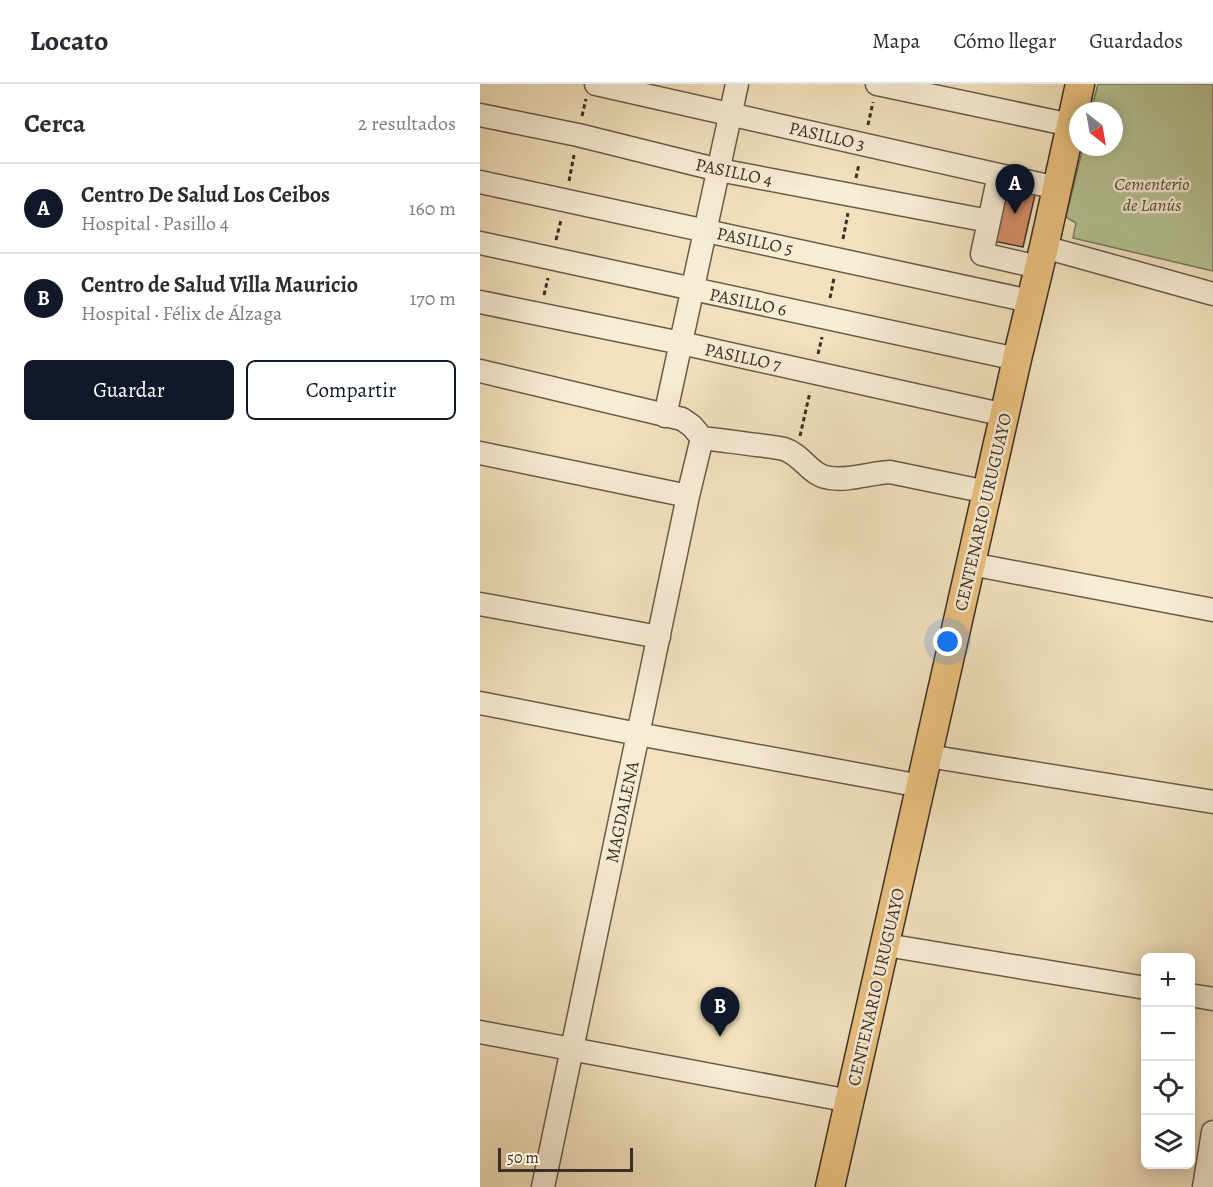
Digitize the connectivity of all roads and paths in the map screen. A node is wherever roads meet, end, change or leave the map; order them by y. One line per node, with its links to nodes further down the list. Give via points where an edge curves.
1 (596, 84): 6 (street, PASILLO 3)
2 (737, 84): 6 (street)
3 (877, 84): 8 (street)
4 (1080, 84): 5 (main road, CENTENARIO URUGUAYO)
5 (1076, 102)
6 (730, 114): 10 (street); 11 (street, PASILLO 3)
7 (480, 115): 10 (street, PASILLO 4)
8 (1069, 125)
9 (1069, 134): 13 (main road, CENTENARIO URUGUAYO)
10 (719, 170): 14 (street, PASILLO 4); 15 (street)
11 (999, 175): 13 (street, PASILLO 3); 14 (street)
12 (480, 182): 15 (street, PASILLO 5)
13 (1057, 188): 17 (main road, CENTENARIO URUGUAYO)
14 (989, 221): 17 (street, via 982,254)
15 (705, 230): 18 (street); 20 (street, PASILLO 5)
16 (480, 243): 18 (street, PASILLO 6)
17 (1041, 257): 19 (street); 20 (main road, CENTENARIO URUGUAYO)
18 (692, 290): 22 (street); 23 (street, PASILLO 6)
19 (1213, 294)
20 (1030, 301): 23 (main road, CENTENARIO URUGUAYO)
21 (480, 302): 22 (street, PASILLO 7)
22 (681, 343): 25 (street, PASILLO 7); 26 (street)
23 (1017, 359): 25 (main road, CENTENARIO URUGUAYO)
24 (480, 371): 26 (street)
25 (1005, 415): 29 (main road, CENTENARIO URUGUAYO)
26 (665, 416): 27 (street, via 682,419)
27 (702, 438): 29 (street, via 783,449 828,478 890,472); 30 (street, MAGDALENA)
28 (480, 453): 30 (street)
29 (987, 492): 31 (main road, CENTENARIO URUGUAYO)
30 (688, 496): 34 (street, MAGDALENA)
31 (971, 564): 33 (street); 37 (main road, CENTENARIO URUGUAYO)
32 (480, 604): 34 (street)
33 (1213, 610)
34 (659, 637): 36 (street, MAGDALENA)
35 (480, 703): 36 (street)
36 (638, 734): 38 (street); 45 (street, MAGDALENA)
37 (928, 756): 38 (main road, CENTENARIO URUGUAYO); 39 (street)
38 (921, 786): 40 (main road, CENTENARIO URUGUAYO)
39 (1213, 802)
40 (886, 945): 41 (street); 46 (main road, CENTENARIO URUGUAYO)
41 (1141, 986)
42 (1195, 996): 43 (street)
43 (1213, 999)
44 (480, 1032): 45 (street)
45 (572, 1050): 46 (street); 48 (street, MAGDALENA)
46 (850, 1101): 49 (main road, CENTENARIO URUGUAYO)
47 (1213, 1132): 50 (street)
48 (543, 1187)
49 (830, 1187)
50 (1204, 1187)

